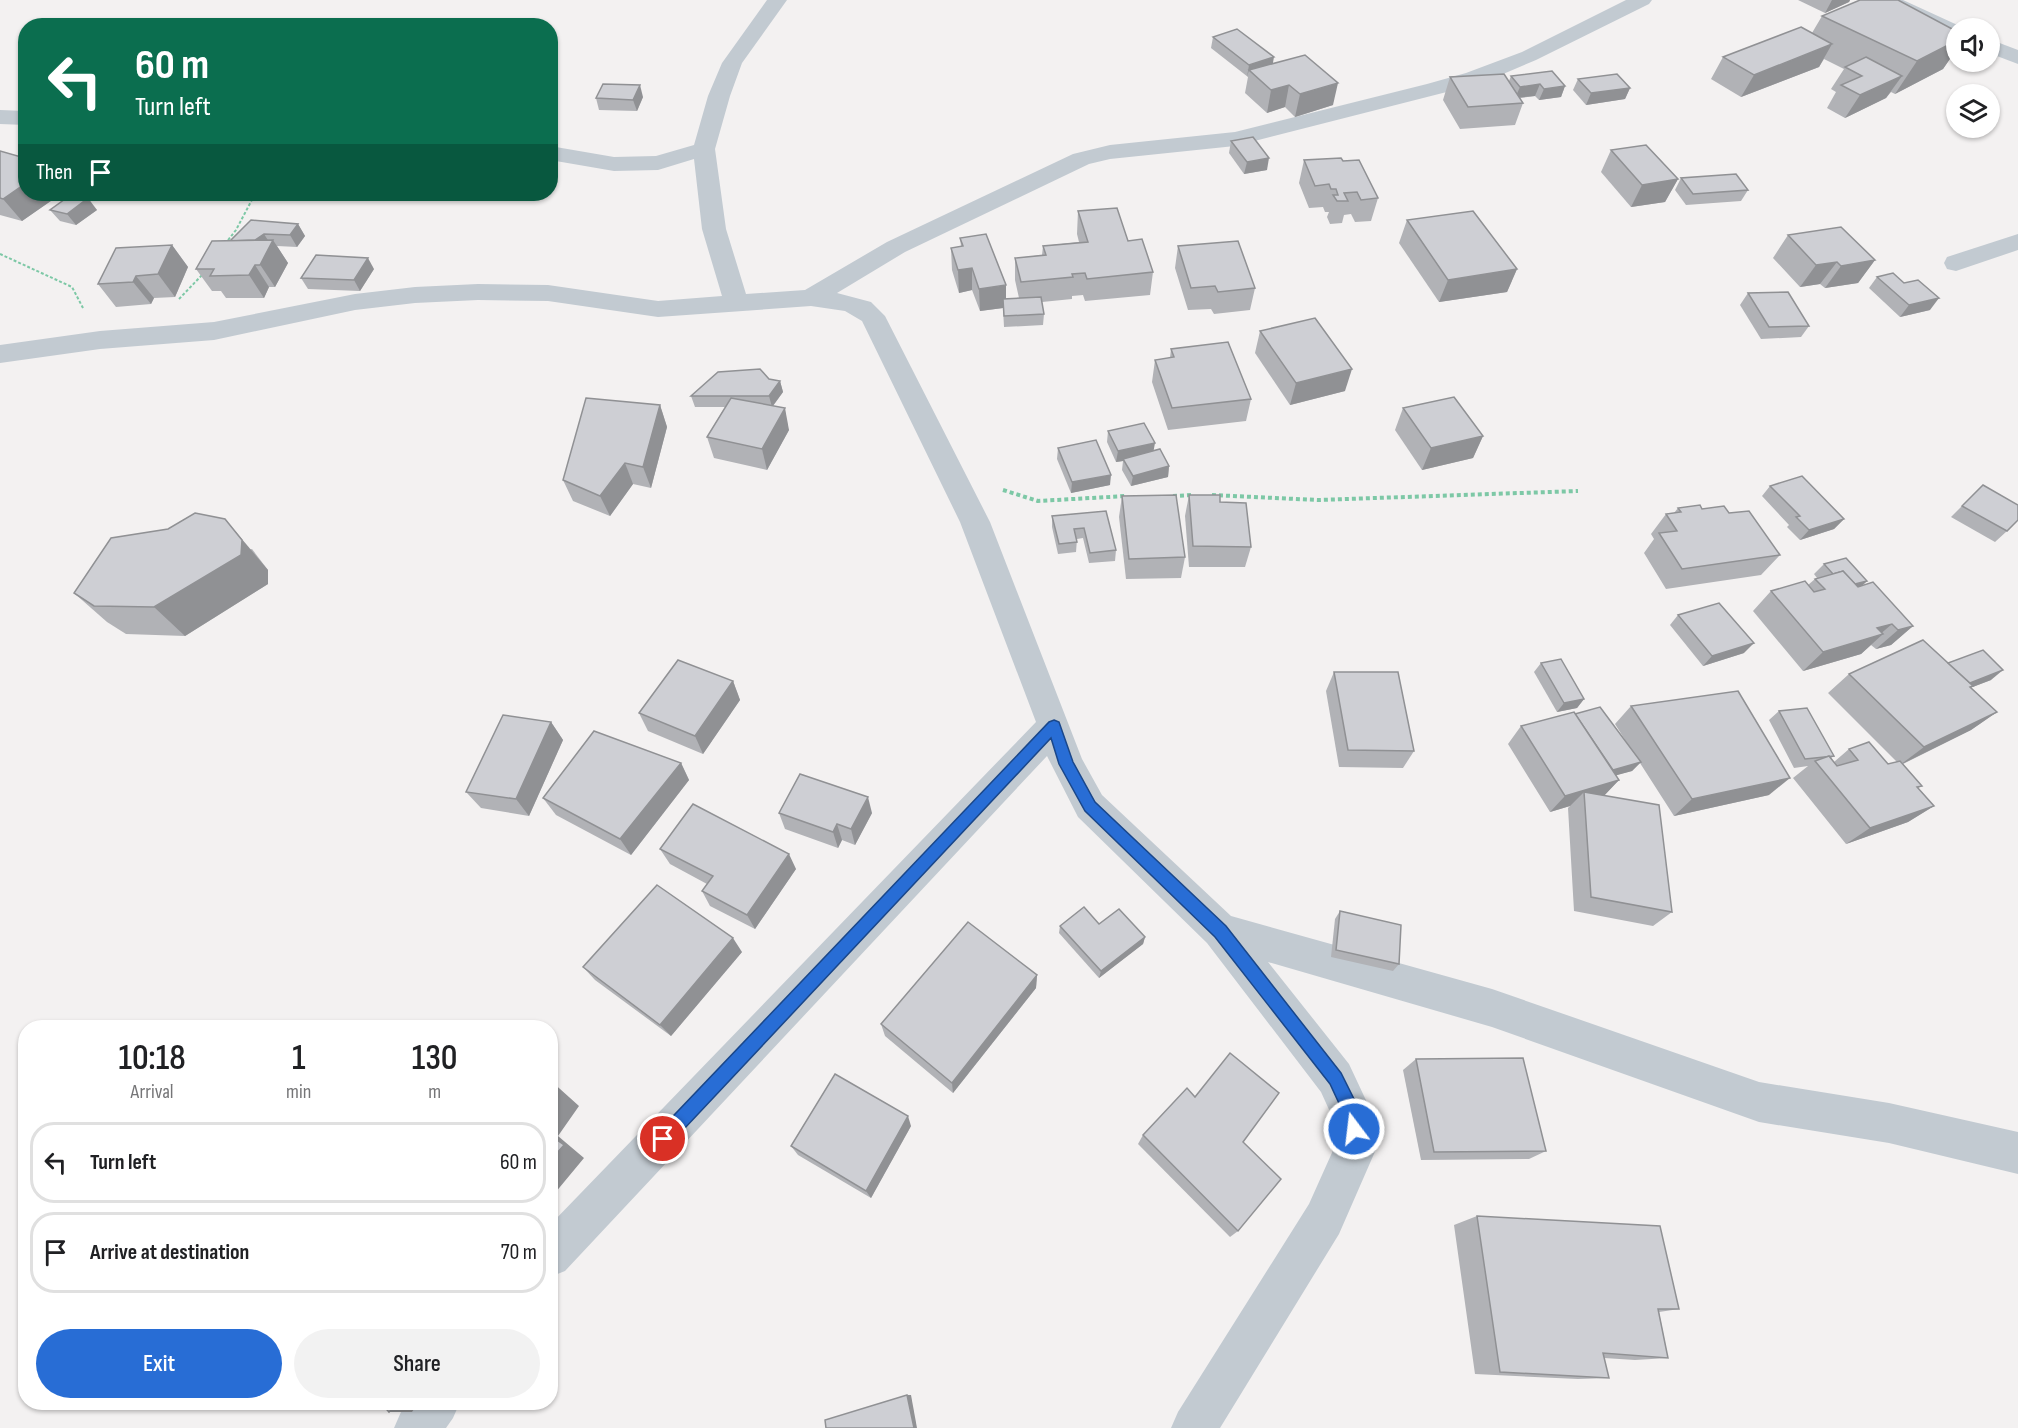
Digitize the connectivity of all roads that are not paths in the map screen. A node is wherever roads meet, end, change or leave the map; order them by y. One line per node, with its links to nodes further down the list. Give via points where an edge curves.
1 (777, 0): 9 (street, via 732,63)
2 (1642, 0): 13 (street, via 1539,52 1474,78 1235,139 1110,152 1081,159 896,247)
3 (1886, 0): 4 (street)
4 (1946, 27)
5 (2000, 50): 6 (street)
6 (2018, 58)
7 (0, 117): 8 (street)
8 (18, 118)
9 (704, 149): 10 (street, via 658,163 614,164); 14 (street, via 714,229)
10 (558, 154)
11 (2018, 242): 12 (street)
12 (1956, 263)
13 (811, 298): 14 (street); 16 (street, via 849,303 872,316 975,522)
14 (736, 302): 15 (street, via 658,309 548,293 415,295 355,302 214,331 100,340)
15 (0, 354)
16 (1054, 726): 17 (street, via 1066,764 1090,806); 19 (street)
17 (1220, 932): 18 (street, via 1492,1008 1759,1102 1889,1123); 22 (street, via 1335,1078 1351,1111 1356,1147 1324,1219)
18 (2018, 1153)
19 (558, 1248)
20 (431, 1410): 21 (street)
21 (417, 1428)
22 (1194, 1428)

